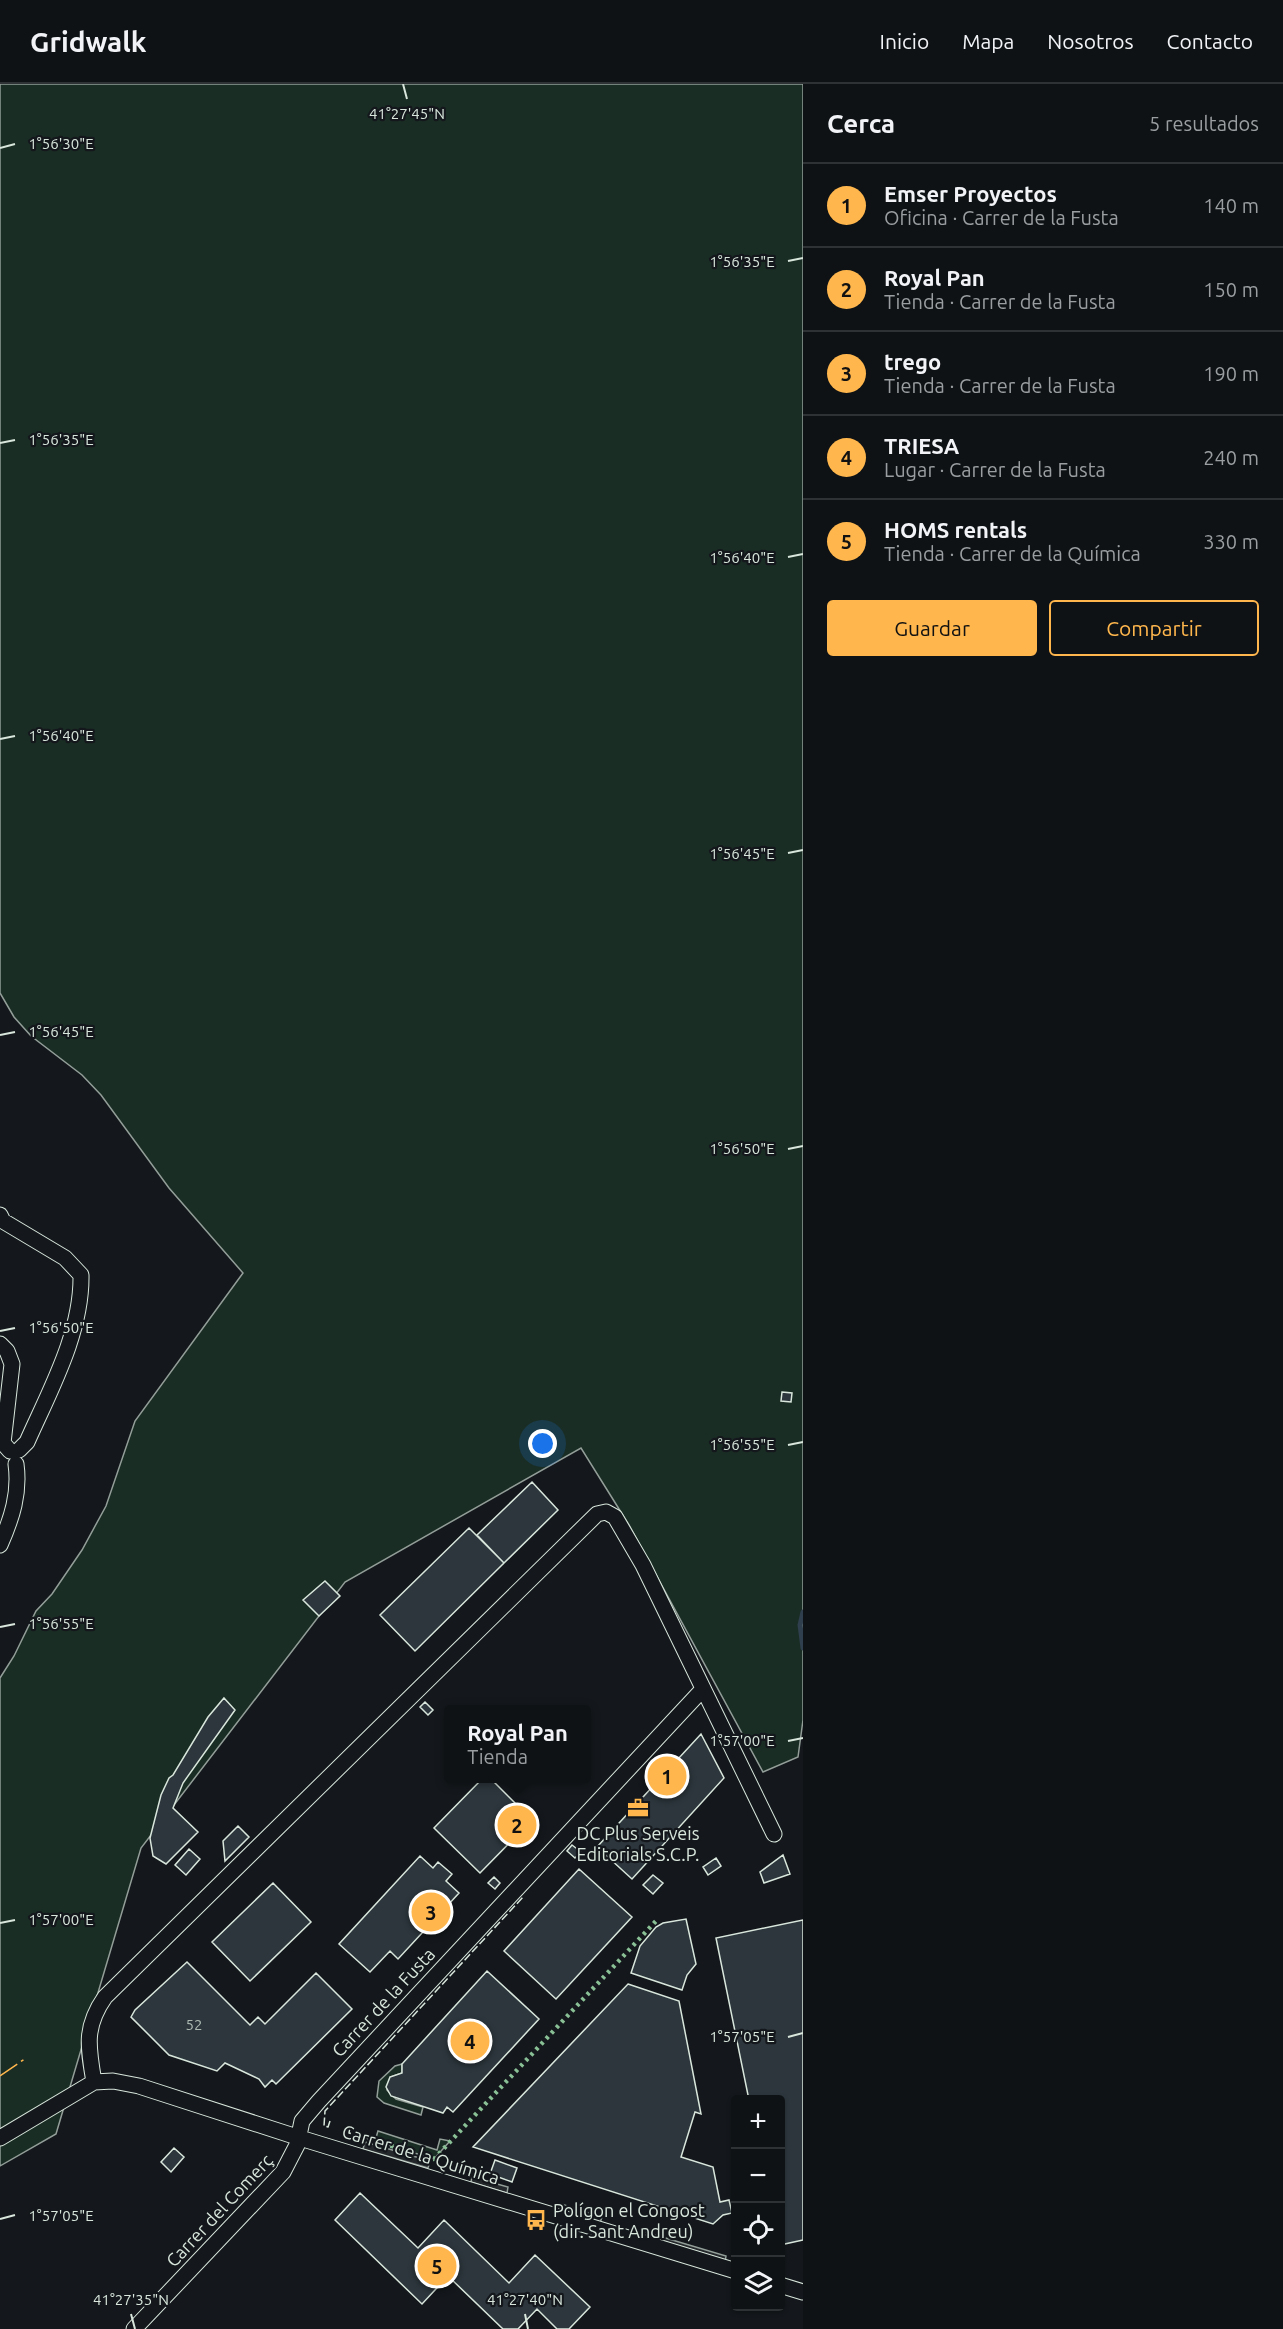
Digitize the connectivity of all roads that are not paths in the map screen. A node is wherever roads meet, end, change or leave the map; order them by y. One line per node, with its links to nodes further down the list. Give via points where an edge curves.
1 (0, 1215): 3 (street, via 3,1221 65,1258 81,1275 81,1302 57,1376 27,1442)
2 (0, 1344): 3 (street, via 12,1364 3,1443)
3 (15, 1455): 4 (street, via 17,1494)
4 (0, 1545)
5 (704, 1689): 6 (street); 7 (street, via 615,1517 606,1512 597,1514 105,1997 87,2034); 9 (street, Carrer de la Fusta, via 319,2101 302,2121)
6 (774, 1834)
7 (94, 2082): 8 (street); 9 (street, Carrer de la Química, via 139,2086)
8 (0, 2138)
9 (300, 2138): 10 (street, Carrer de la Química); 13 (street, Carrer del Comerç, via 283,2172)
10 (731, 2270)
11 (785, 2287): 12 (street)
12 (803, 2292)
13 (134, 2329)

